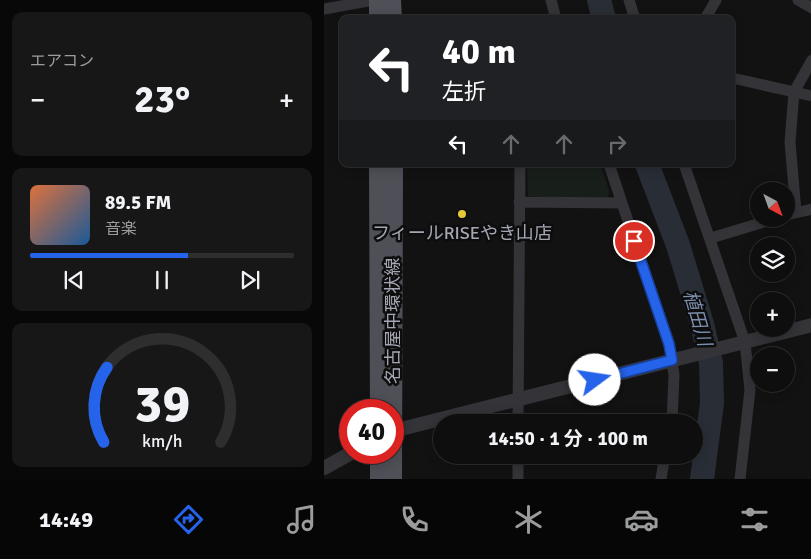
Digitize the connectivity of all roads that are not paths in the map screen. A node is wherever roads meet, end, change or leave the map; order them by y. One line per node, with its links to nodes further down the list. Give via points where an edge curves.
1 (374, 0): 9 (street)
2 (378, 0): 10 (main road)
3 (392, 0): 11 (main road)
4 (550, 0): 12 (street)
5 (629, 0): 13 (street)
6 (716, 0): 14 (street)
7 (798, 0): 8 (street)
8 (811, 8)
9 (324, 9)
10 (378, 15)
11 (393, 15)
12 (555, 15)
13 (634, 15)
14 (707, 15)
15 (811, 60): 17 (street)
16 (735, 79): 17 (street)
17 (794, 92): 18 (street); 24 (street)
18 (811, 96)
19 (378, 167): 34 (main road, 名古屋中環状線)
20 (394, 167): 35 (main road, 名古屋中環状線)
21 (520, 167): 25 (street)
22 (610, 167): 26 (street)
23 (685, 167): 30 (street)
24 (791, 182)
25 (519, 202): 26 (street); 36 (street)
26 (622, 203): 33 (street)
27 (811, 209): 28 (street)
28 (795, 213)
29 (750, 226): 30 (street)
30 (711, 238): 32 (street)
31 (811, 325): 32 (street)
32 (742, 343): 33 (street); 50 (street, via 750,390)
33 (673, 360): 36 (street); 38 (street)
34 (379, 399)
35 (393, 399)
36 (518, 400): 37 (street); 39 (street)
37 (518, 414)
38 (673, 414)
39 (404, 427)
40 (339, 460): 45 (street)
41 (379, 464): 46 (main road)
42 (393, 464): 47 (main road, 名古屋中環状線)
43 (518, 464): 48 (street)
44 (664, 464): 49 (street)
45 (324, 468)
46 (378, 479)
47 (393, 479)
48 (518, 479)
49 (661, 479)
50 (740, 479)

